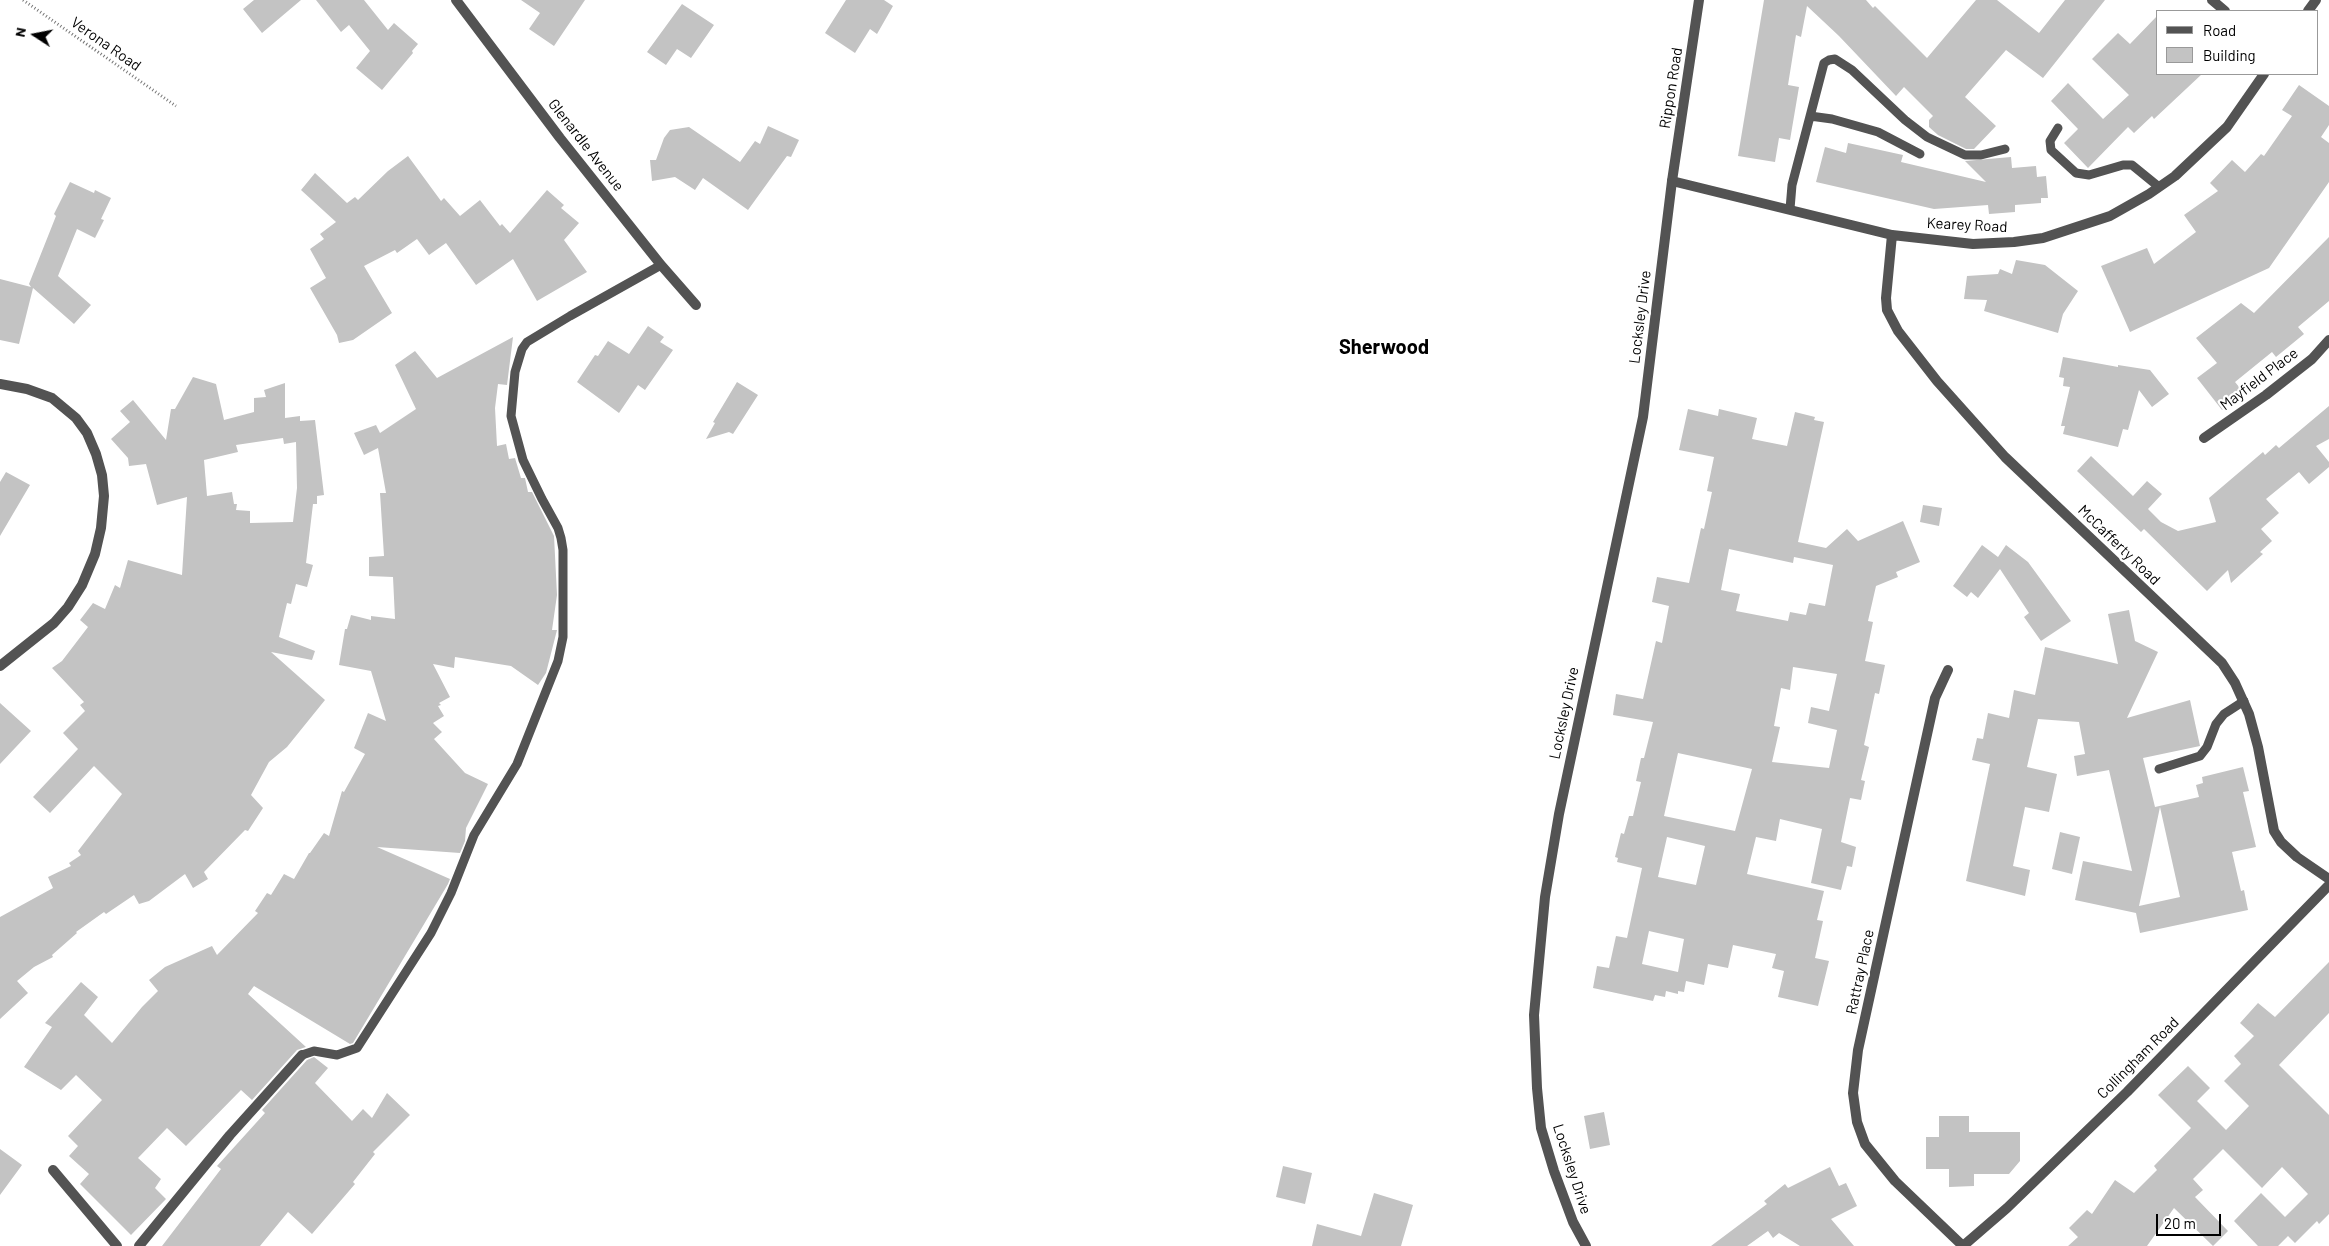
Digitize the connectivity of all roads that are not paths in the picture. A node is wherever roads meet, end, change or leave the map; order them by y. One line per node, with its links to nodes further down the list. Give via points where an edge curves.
1 (456, 0): 14 (street, Glenardle Avenue)
2 (1699, 0): 10 (street, Rippon Road)
3 (2212, 0): 4 (street)
4 (2224, 10)
5 (2263, 75): 11 (street, Kearey Road, via 2227,127)
6 (1810, 116): 8 (lane, via 1824,63 1835,60 1852,70 1927,137 1965,155 1981,156); 9 (lane, via 1878,132); 12 (lane, via 1792,185)
7 (2058, 128): 11 (lane, via 2050,141 2051,150 2076,173 2089,175 2132,165)
8 (2005, 148)
9 (1920, 154)
10 (1672, 181): 12 (street, Kearey Road); 29 (street, Locksley Drive, via 1643,417 1559,814 1545,897 1534,1015 1541,1128 1573,1222)
11 (2159, 187): 13 (street, Kearey Road, via 2110,216 2043,238 1973,244)
12 (1790, 209): 13 (street, Kearey Road)
13 (1892, 235): 21 (street, McCafferty Road, via 1886,286 1887,310 1917,357 2005,457 2222,663)
14 (661, 265): 15 (street, Glenardle Avenue); 25 (lane, via 570,316 527,342 522,349 513,380 511,416 523,460 561,538 563,637 558,661 517,764 474,836 452,893 431,933 357,1048 337,1055 314,1051)
15 (696, 305)
16 (2329, 340): 18 (street, Mayfield Place, via 2312,359 2274,389)
17 (0, 384): 19 (street, via 52,398 76,418 96,454 104,496 95,554 82,585 54,623)
18 (2204, 438)
19 (0, 666)
20 (1948, 670): 30 (street, Rattray Place, via 1935,698 1858,1050 1853,1092 1857,1122 1865,1144 1895,1181)
21 (2244, 701): 22 (lane, via 2224,714 2216,724 2200,756); 23 (street, McCafferty Road, via 2258,747 2274,831 2297,857)
22 (2158, 769)
23 (2329, 879)
24 (2329, 885): 30 (street, Collingham Road, via 2127,1092)
25 (302, 1055): 28 (street, via 230,1135)
26 (53, 1170): 27 (street)
27 (117, 1246)
28 (139, 1246)
29 (1586, 1246)
30 (1963, 1246)

